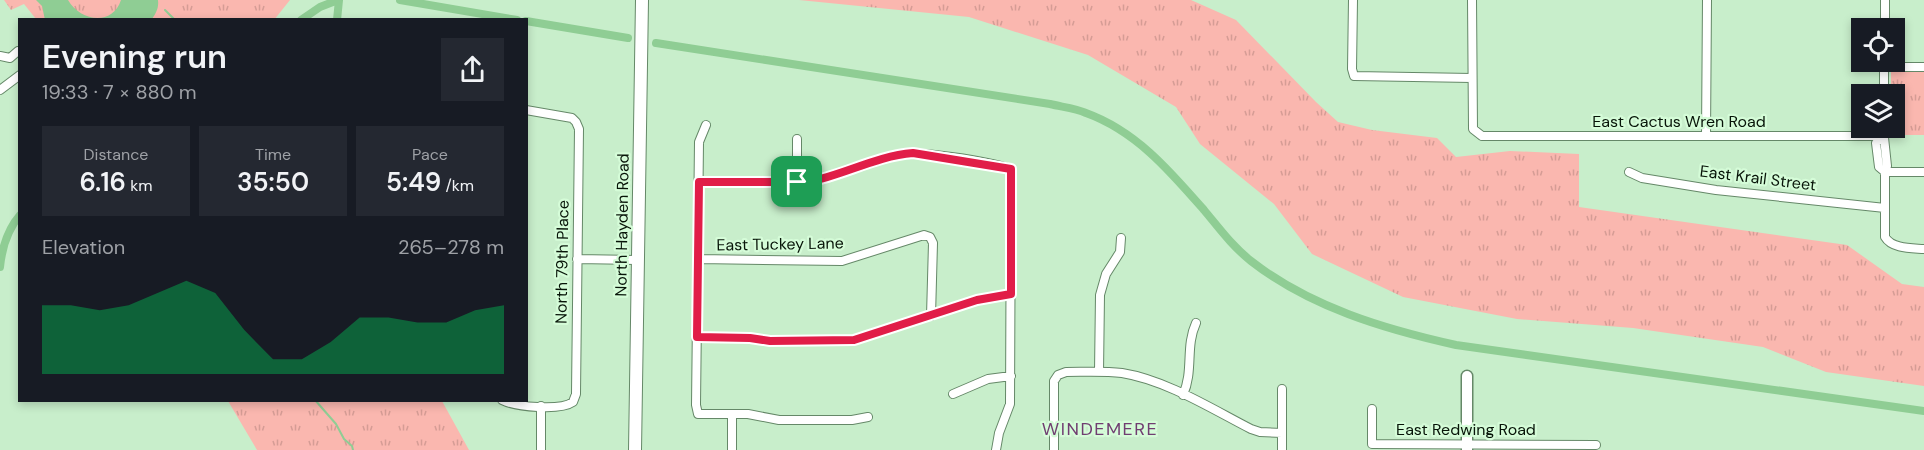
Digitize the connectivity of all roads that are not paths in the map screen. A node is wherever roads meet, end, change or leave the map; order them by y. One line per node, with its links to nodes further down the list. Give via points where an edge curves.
1 (642, 0): 30 (main road, North Hayden Road)
2 (1353, 0): 12 (street, via 1354,76)
3 (1472, 0): 12 (street)
4 (1707, 0): 17 (street)
5 (1885, 0): 6 (street)
6 (1885, 18)
7 (18, 51): 8 (street, via 10,58)
8 (0, 56)
9 (1905, 66): 10 (street)
10 (1924, 67)
11 (18, 76): 13 (street)
12 (1472, 78): 17 (street, East Cactus Wren Road, via 1473,129 1482,136)
13 (0, 90)
14 (528, 110): 28 (street, North 79th Place, via 572,118 579,129)
15 (706, 125): 23 (street, via 699,142)
16 (1851, 133): 17 (street, East Cactus Wren Road)
17 (1706, 136)
18 (1879, 138): 21 (street, via 1876,143 1879,167)
19 (797, 139): 24 (street)
20 (1629, 172): 25 (street, East Krail Street, via 1642,178 1716,190)
21 (1885, 172): 22 (street); 25 (street)
22 (1924, 172)
23 (699, 182): 24 (street); 29 (street)
24 (797, 182): 31 (street, via 820,180 885,158 913,153 1011,169)
25 (1885, 208): 27 (street, via 1888,242)
26 (1121, 238): 35 (street, via 1120,252 1106,274 1100,295)
27 (1924, 249)
28 (577, 259): 30 (street); 42 (street, North 79th Place, via 576,394 573,402 563,406)
29 (698, 259): 32 (street, East Tuckey Lane, via 842,261 924,235 933,243); 34 (street)
30 (637, 260): 50 (main road, North Hayden Road)
31 (1011, 294): 32 (street, via 977,300); 36 (street)
32 (931, 316): 34 (street, via 854,340)
33 (1196, 323): 40 (street, via 1190,340 1190,378)
34 (697, 337): 44 (street, via 698,414)
35 (1099, 372): 40 (street, via 1144,378); 53 (street, via 1066,372 1054,381)
36 (1011, 376): 39 (street, via 988,379); 52 (street, via 1010,404)
37 (1467, 376): 48 (street)
38 (1282, 389): 46 (street)
39 (952, 394)
40 (1183, 395): 46 (street, via 1251,429)
41 (508, 402): 42 (street)
42 (541, 406): 49 (street)
43 (1372, 409): 48 (street, East Redwing Road, via 1372,444)
44 (732, 414): 45 (street, via 779,420); 51 (street)
45 (868, 417)
46 (1282, 433): 54 (street)
47 (1596, 445): 48 (street, East Redwing Road)
48 (1467, 447)
49 (541, 450)
50 (635, 450)
51 (732, 450)
52 (996, 450)
53 (1054, 450)
54 (1282, 450)

